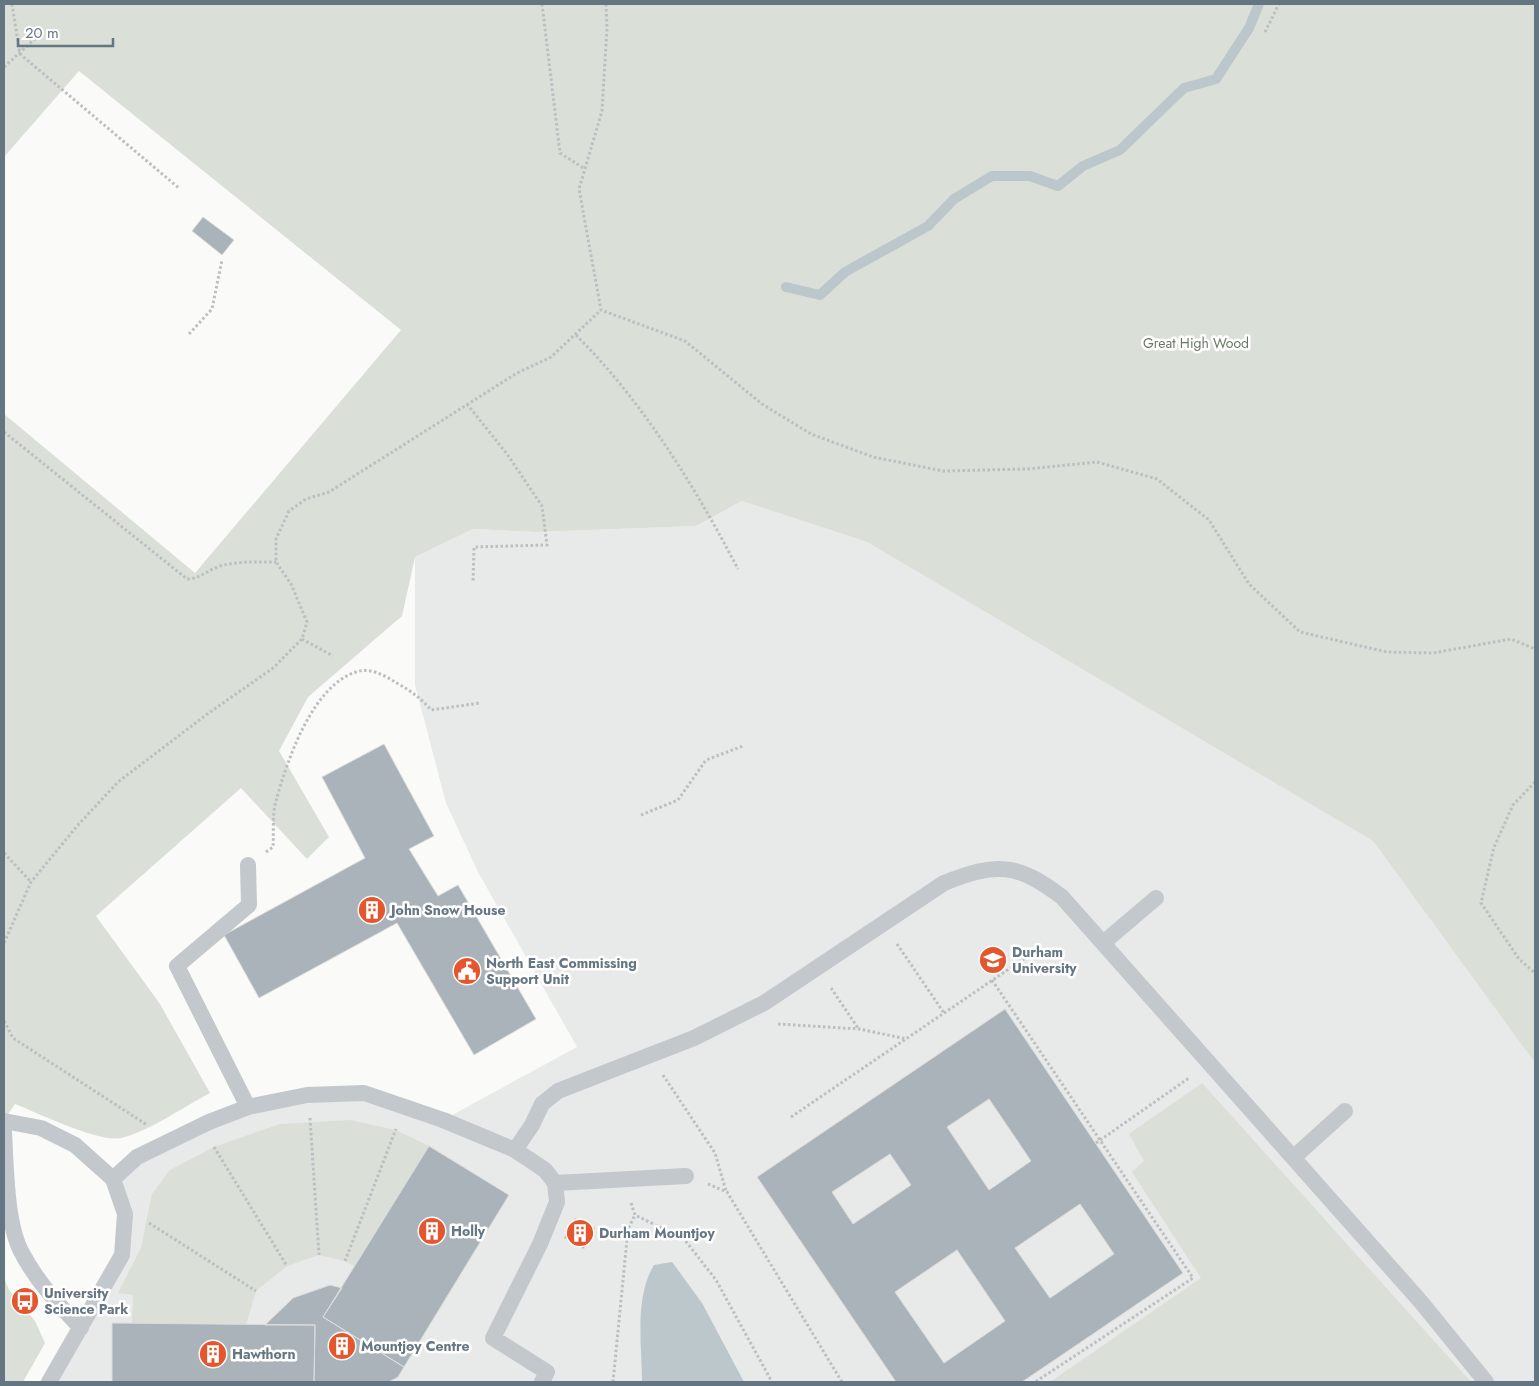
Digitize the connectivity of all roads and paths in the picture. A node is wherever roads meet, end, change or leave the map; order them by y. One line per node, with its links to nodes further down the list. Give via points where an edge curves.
1 (12, 4): 7 (path)
2 (542, 4): 9 (path, via 560,152)
3 (606, 4): 9 (path, via 602,111)
4 (1279, 4): 5 (path)
5 (1265, 32)
6 (38, 36): 7 (path)
7 (20, 54): 8 (path); 10 (path)
8 (4, 67)
9 (585, 168): 12 (path, via 579,189)
10 (180, 189)
11 (222, 260): 13 (path, via 212,308)
12 (601, 310): 14 (path); 21 (path, via 686,342 762,404 802,429 873,458 943,471 1027,469 1097,462 1157,479 1209,520 1249,584 1300,632 1387,652 1433,654 1511,639)
13 (189, 334)
14 (576, 335): 15 (path, via 550,357); 18 (path, via 633,399 705,506)
15 (467, 404): 17 (path, via 329,492 306,499 289,511 276,539); 19 (path, via 507,454 542,506 547,545 474,547)
16 (4, 432): 17 (path, via 187,579 196,579 219,567)
17 (276, 562): 20 (path, via 291,584 307,622)
18 (738, 569)
19 (473, 583)
20 (302, 639): 22 (path); 29 (path, via 273,668 118,782)
21 (1535, 649)
22 (333, 656)
23 (480, 703): 28 (path, via 431,710 424,701 380,673 356,671 340,682 317,702 301,728 275,803 273,847)
24 (743, 746): 26 (path, via 706,760 678,800)
25 (1535, 782): 35 (path, via 1513,805 1494,847 1481,903 1519,959)
26 (641, 815)
27 (4, 853): 29 (path)
28 (248, 865): 47 (lane, via 249,905 177,966)
29 (31, 882): 32 (path)
30 (1156, 898): 33 (lane)
31 (892, 937): 39 (path)
32 (4, 942)
33 (1103, 943): 38 (lane, via 1062,898 1038,878 1002,868 972,872 944,883); 44 (lane)
34 (1031, 954): 36 (path)
35 (1535, 974)
36 (992, 980): 39 (path); 54 (path)
37 (826, 982): 41 (path)
38 (764, 1003): 41 (path, via 779,1025); 43 (lane, via 694,1038)
39 (944, 1014): 42 (path)
40 (4, 1021): 53 (path, via 14,1038)
41 (859, 1029): 42 (path)
42 (907, 1039): 49 (path)
43 (649, 1055): 56 (lane, via 558,1091 542,1104 532,1126); 62 (path, via 715,1152)
44 (1209, 1063): 54 (path); 57 (lane)
45 (307, 1095): 46 (lane, via 364,1093); 47 (lane); 65 (path)
46 (401, 1104): 56 (lane); 66 (path, via 396,1130)
47 (248, 1107): 51 (lane)
48 (1344, 1111): 57 (lane)
49 (791, 1117)
50 (4, 1121): 59 (lane, via 41,1128 76,1145)
51 (201, 1126): 53 (lane); 67 (path)
52 (4, 1132): 69 (lane, via 9,1207 21,1252 50,1296)
53 (172, 1139): 59 (lane, via 136,1157)
54 (1102, 1140): 55 (path); 75 (path, via 1193,1278)
55 (1096, 1143)
56 (515, 1150): 61 (lane, via 545,1170)
57 (1293, 1158): 76 (lane, via 1421,1302)
58 (686, 1176): 60 (lane); 62 (path)
59 (113, 1179): 63 (lane)
60 (622, 1179): 61 (lane); 64 (path)
61 (556, 1183): 71 (lane, via 557,1202 551,1219 493,1338 547,1372)
62 (726, 1192): 74 (path)
63 (125, 1214): 68 (path, via 147,1221); 69 (lane, via 122,1255)
64 (635, 1215): 72 (path, via 628,1229); 73 (path, via 684,1240 716,1280)
65 (319, 1255)
66 (344, 1261)
67 (286, 1266)
68 (256, 1291)
69 (81, 1328): 70 (lane)
70 (49, 1382)
71 (542, 1382)
72 (613, 1382)
73 (772, 1382)
74 (842, 1382)
75 (1035, 1382)
76 (1486, 1382)

